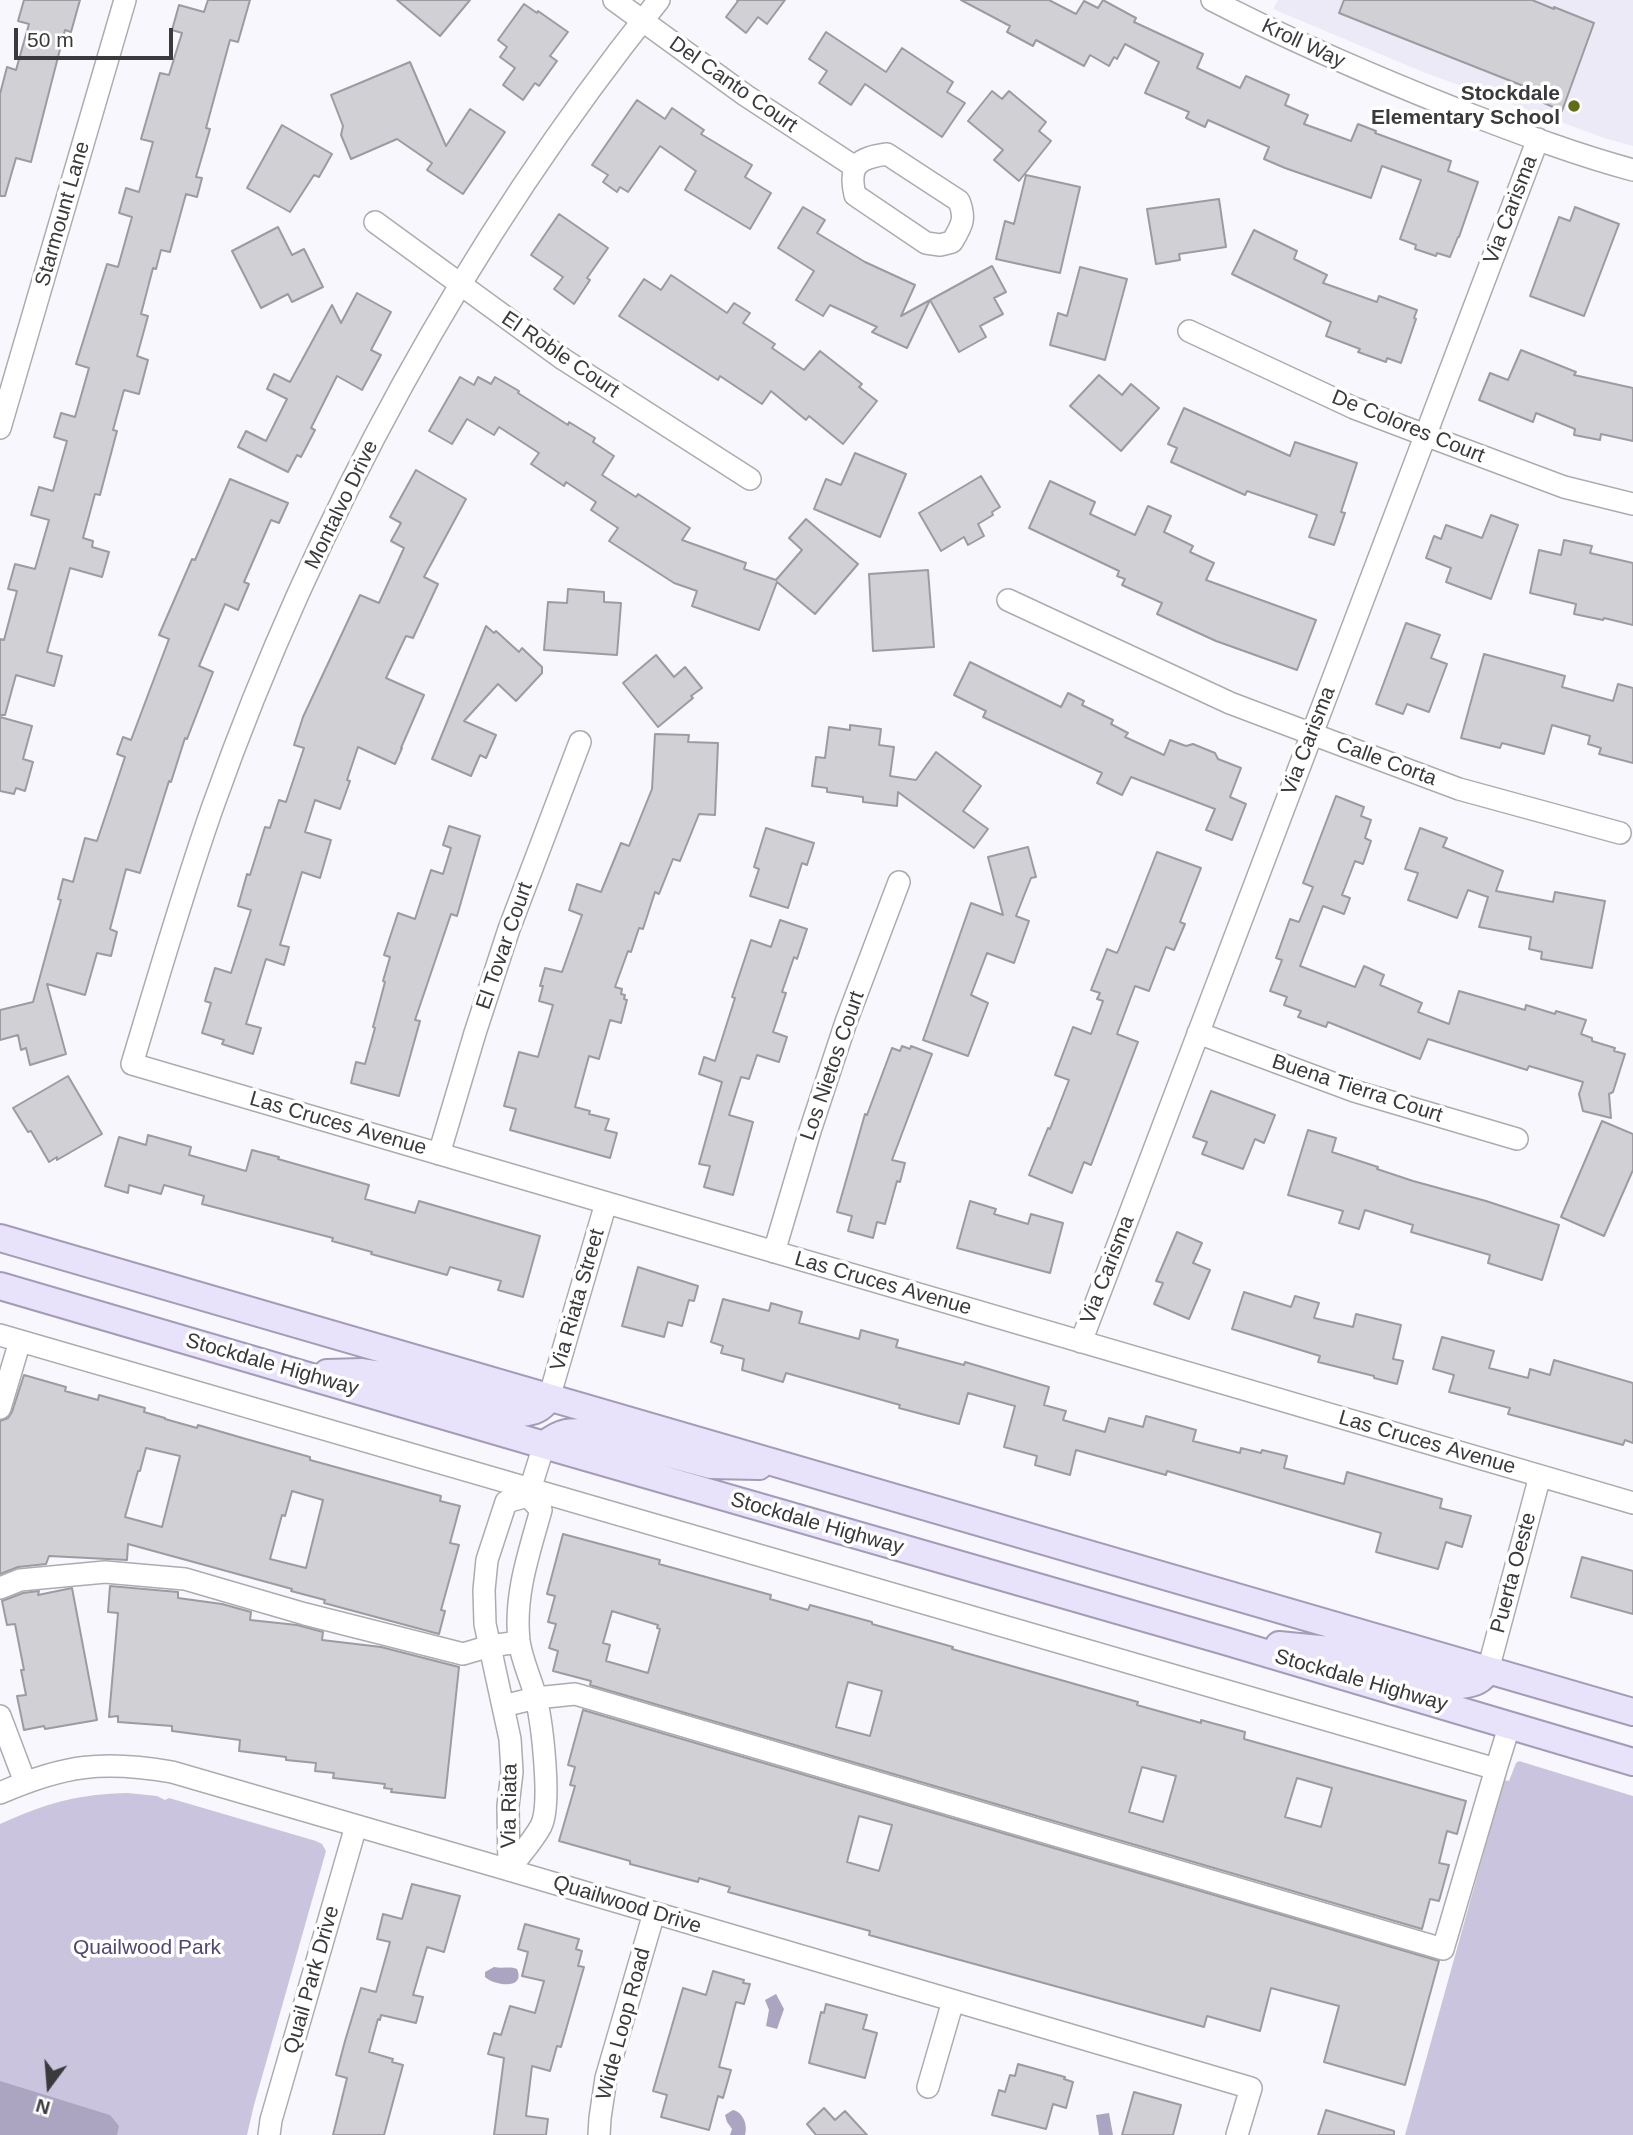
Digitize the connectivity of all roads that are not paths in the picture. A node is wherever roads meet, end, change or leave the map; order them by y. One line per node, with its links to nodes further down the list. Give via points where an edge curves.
1 (125, 0): 12 (street, Starmount Lane)
2 (614, 0): 5 (street, Del Canto Court)
3 (659, 0): 5 (street, Montalvo Drive)
4 (1212, 0): 6 (street, Kroll Way, via 1409,90)
5 (642, 22): 8 (street, Del Canto Court); 10 (street, Montalvo Drive, via 525,185)
6 (1538, 139): 7 (street, Kroll Way); 14 (street, Via Carisma)
7 (1631, 166)
8 (855, 167): 8 (street, via 851,179 855,195 926,243 952,242 964,214 959,201 887,154 869,156)
9 (375, 222): 10 (street, El Roble Court)
10 (461, 286): 15 (street, El Roble Court, via 563,359); 23 (street, Montalvo Drive, via 386,416 278,641 213,805)
11 (1189, 331): 14 (street, De Colores Court, via 1354,408)
12 (8, 375): 13 (street, Starmount Lane)
13 (0, 428)
14 (1426, 435): 16 (street, De Colores Court, via 1564,487); 18 (street, Via Carisma)
15 (750, 479)
16 (1633, 504)
17 (1008, 600): 18 (street, Calle Corta, via 1230,703)
18 (1312, 734): 20 (street, Calle Corta, via 1459,789); 22 (street, Via Carisma)
19 (580, 742): 25 (street, El Tovar Court, via 509,929)
20 (1620, 833)
21 (899, 882): 28 (street, Los Nietos Court, via 846,1022)
22 (1198, 1033): 24 (street, Buena Tierra Court, via 1354,1091); 31 (street, Via Carisma)
23 (132, 1064): 25 (street, Las Cruces Avenue)
24 (1517, 1139)
25 (439, 1154): 26 (street, Las Cruces Avenue)
26 (606, 1203): 28 (street, Las Cruces Avenue); 33 (street, Via Riata Street)
27 (0, 1238): 33 (main road)
28 (774, 1252): 31 (street, Las Cruces Avenue)
29 (0, 1286): 32 (main road, Stockdale Highway)
30 (10, 1338): 34 (street); 38 (street)
31 (1081, 1342): 37 (street, Las Cruces Avenue)
32 (304, 1374): 33 (main road, via 382,1375 521,1413 543,1407); 35 (main road, Stockdale Highway)
33 (549, 1398): 36 (main road)
34 (0, 1408)
35 (544, 1446): 36 (main road, via 566,1433 592,1433 710,1465); 38 (street); 41 (main road, Stockdale Highway)
36 (789, 1466): 44 (main road)
37 (1540, 1476): 39 (street, Las Cruces Avenue); 44 (street, Puerta Oeste)
38 (529, 1492): 42 (street, Via Riata, via 541,1510 522,1578); 43 (street, Via Riata, via 506,1502 487,1560 485,1624); 51 (street)
39 (1633, 1503)
40 (0, 1588): 43 (street, via 20,1580 105,1573 185,1579 463,1654)
41 (1225, 1641): 44 (main road, via 1330,1650 1462,1685 1474,1684); 49 (main road, Stockdale Highway)
42 (519, 1642): 43 (street); 45 (street, Via Riata)
43 (490, 1646): 46 (street, Via Riata)
44 (1488, 1670): 47 (main road)
45 (536, 1698): 46 (street); 51 (street, via 575,1694 1443,1949); 55 (street, Via Riata, via 545,1757 542,1824)
46 (503, 1706): 55 (street, Via Riata, via 512,1772)
47 (1633, 1712)
48 (0, 1716): 52 (street)
49 (1510, 1724): 50 (main road, Stockdale Highway); 51 (street)
50 (1633, 1762)
51 (1496, 1769)
52 (25, 1782): 53 (street, Quailwood Drive); 54 (street, Quailwood Drive, via 67,1769 139,1767 172,1772)
53 (0, 1793)
54 (356, 1826): 55 (street, Quailwood Drive); 59 (street, Quail Park Drive)
55 (509, 1870): 56 (street, Quailwood Drive)
56 (654, 1913): 57 (street, Quailwood Drive); 60 (street, Wide Loop Road, via 606,2078)
57 (953, 2001): 58 (street); 61 (street, Quailwood Drive, via 1251,2088)
58 (928, 2087)
59 (269, 2135)
60 (599, 2135)
61 (1237, 2135)

